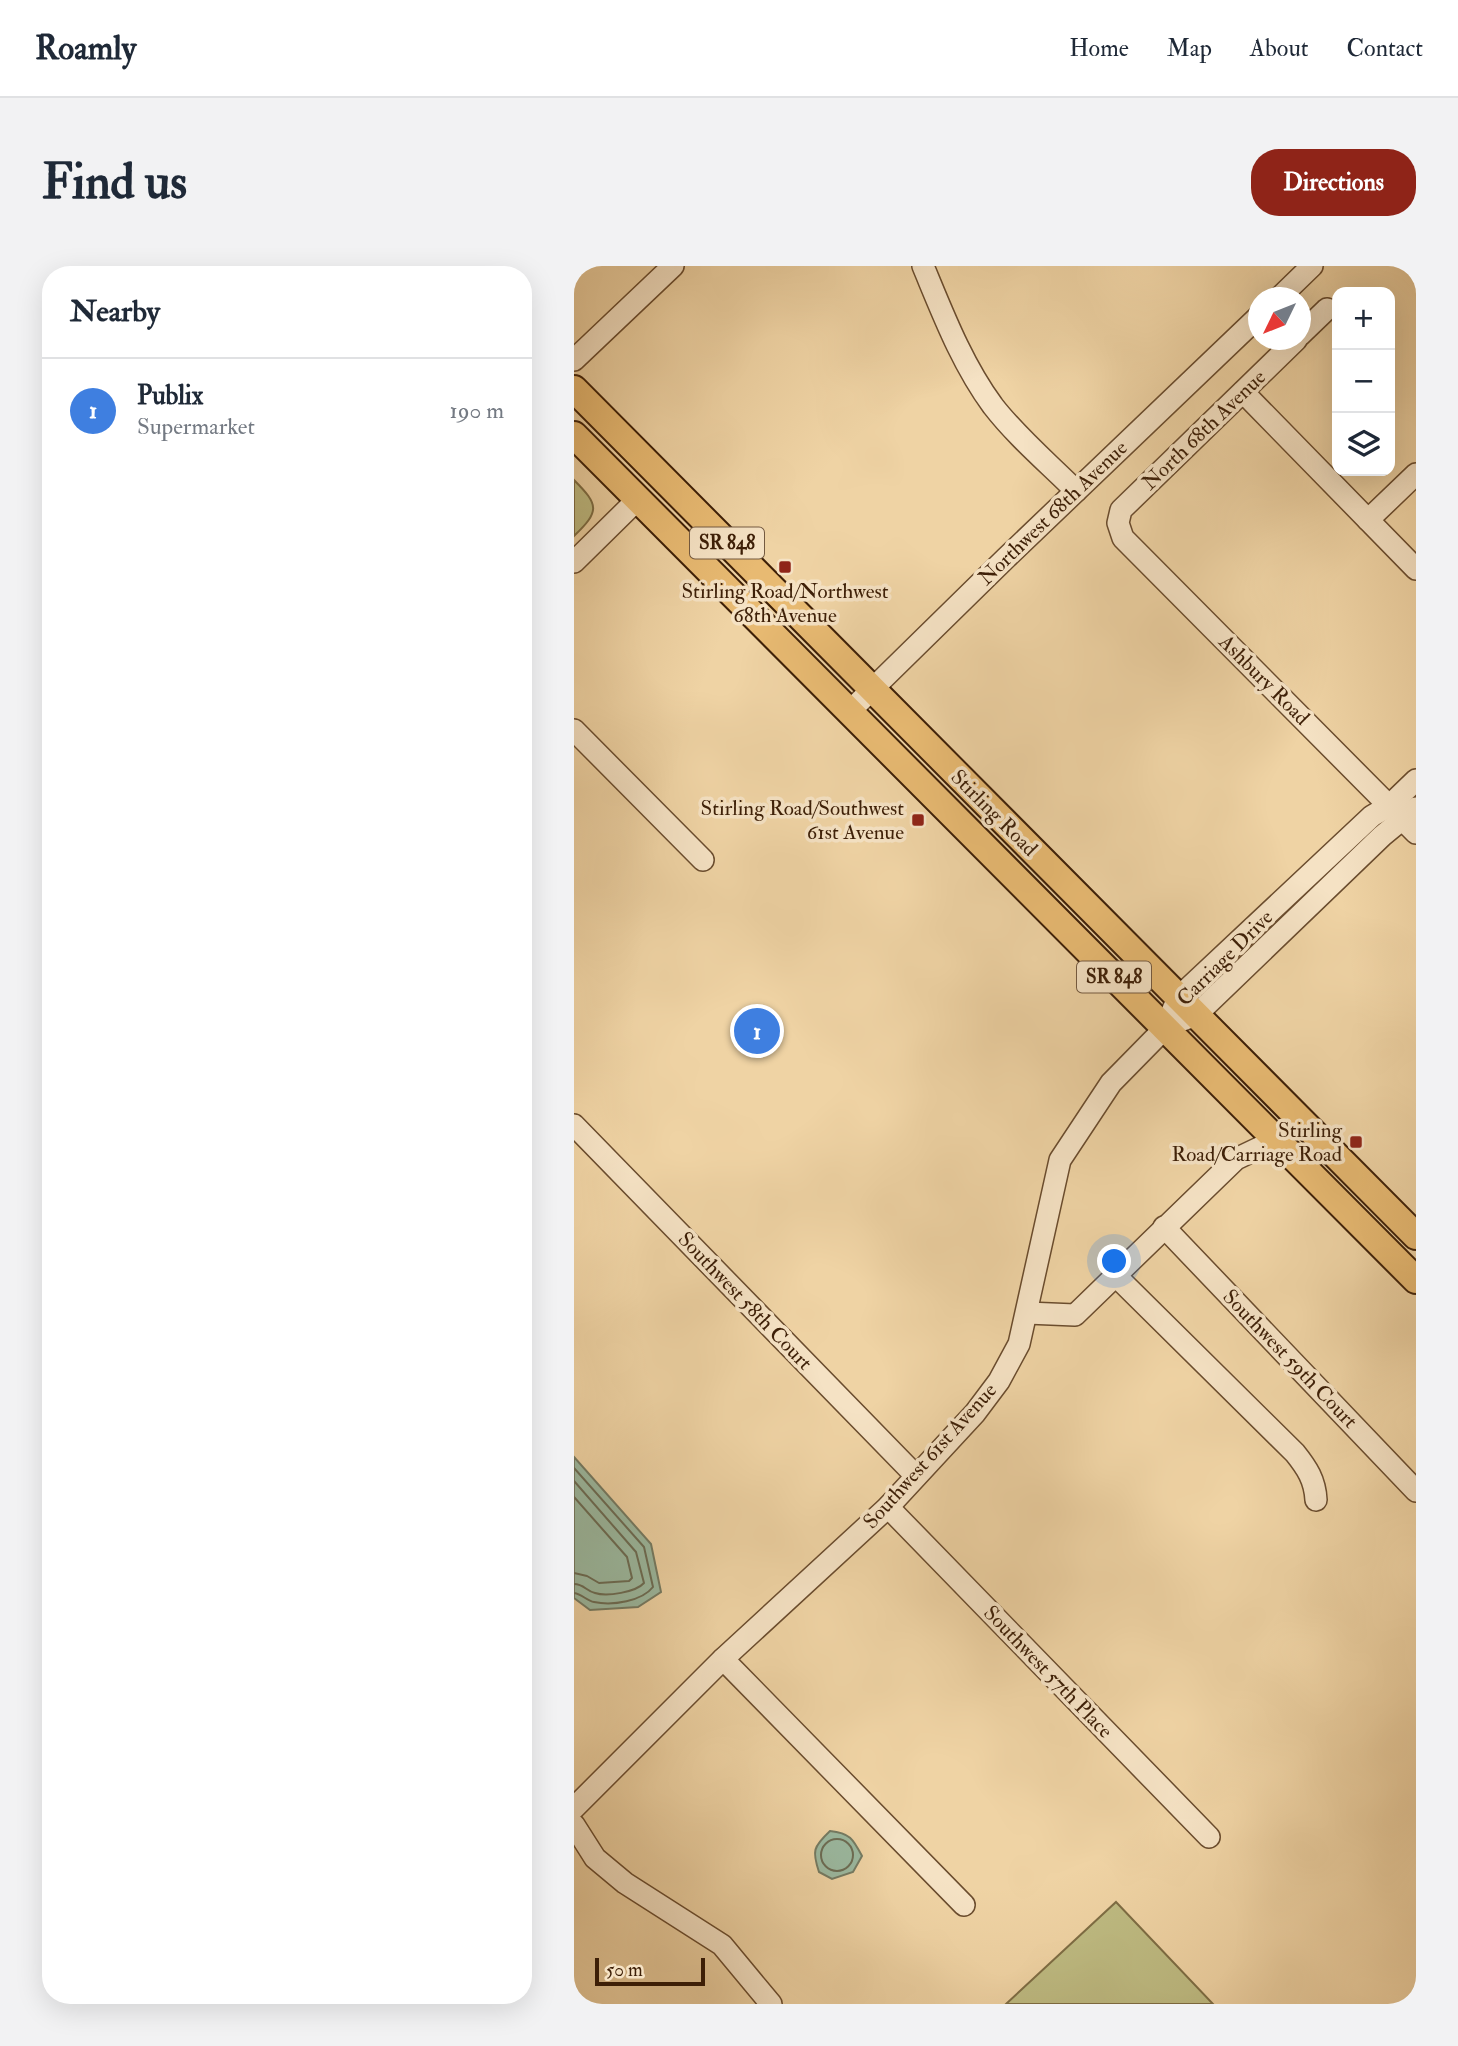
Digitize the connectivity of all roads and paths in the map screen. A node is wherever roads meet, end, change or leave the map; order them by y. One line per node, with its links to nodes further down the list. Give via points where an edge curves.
1 (673, 266): 9 (street)
2 (923, 266): 14 (street, via 950,332 993,406)
3 (1312, 266): 4 (street)
4 (1290, 287)
5 (1326, 309): 6 (street)
6 (1311, 324)
7 (1248, 327): 14 (street, Northwest 68th Avenue)
8 (1286, 350): 10 (street, North 68th Avenue)
9 (574, 360)
10 (1243, 392): 16 (street); 17 (street, North 68th Avenue, via 1121,510)
11 (577, 394): 20 (main road, Stirling Road / SR 848)
12 (574, 435): 15 (main road, Stirling Road / SR 848)
13 (1416, 474): 16 (street)
14 (1076, 491): 20 (street, Northwest 68th Avenue)
15 (638, 499): 18 (street); 21 (main road, Stirling Road / SR 848)
16 (1368, 520): 19 (street)
17 (1118, 523): 24 (street, Ashbury Road, via 1123,538)
18 (574, 562)
19 (1416, 569)
20 (872, 690): 21 (street, Northwest 68th Avenue); 26 (main road, Stirling Road / SR 848)
21 (850, 711): 27 (main road, Stirling Road / SR 848)
22 (574, 730): 25 (street)
23 (1416, 780): 24 (street, Carriage Drive)
24 (1406, 817): 26 (street, Carriage Drive, via 1372,816)
25 (703, 860)
26 (1187, 1007): 27 (street, Carriage Drive); 31 (main road, Stirling Road / SR 848)
27 (1165, 1028): 29 (main road, Stirling Road / SR 848); 34 (street, Southwest 61st Avenue, via 1111,1083 1060,1160)
28 (574, 1125): 35 (street, Southwest 58th Court)
29 (1281, 1143): 30 (street, via 1236,1159); 33 (main road, Stirling Road / SR 848)
30 (1164, 1227): 32 (street); 36 (street, Southwest 59th Court)
31 (1416, 1236)
32 (1115, 1275): 34 (street, via 1074,1315); 37 (street, via 1294,1453 1309,1472)
33 (1416, 1280)
34 (1027, 1313): 35 (street, Southwest 61st Avenue, via 1019,1344 999,1381)
35 (916, 1476): 38 (street, Southwest 61st Avenue)
36 (1416, 1491)
37 (1316, 1500)
38 (888, 1507): 39 (street, Southwest 61st Avenue); 42 (street, Southwest 57th Place)
39 (723, 1659): 40 (street, Southwest 61st Avenue); 43 (street)
40 (574, 1808)
41 (574, 1825): 44 (street, via 595,1858 625,1883 722,1945)
42 (1209, 1837)
43 (964, 1905)
44 (771, 2004)

